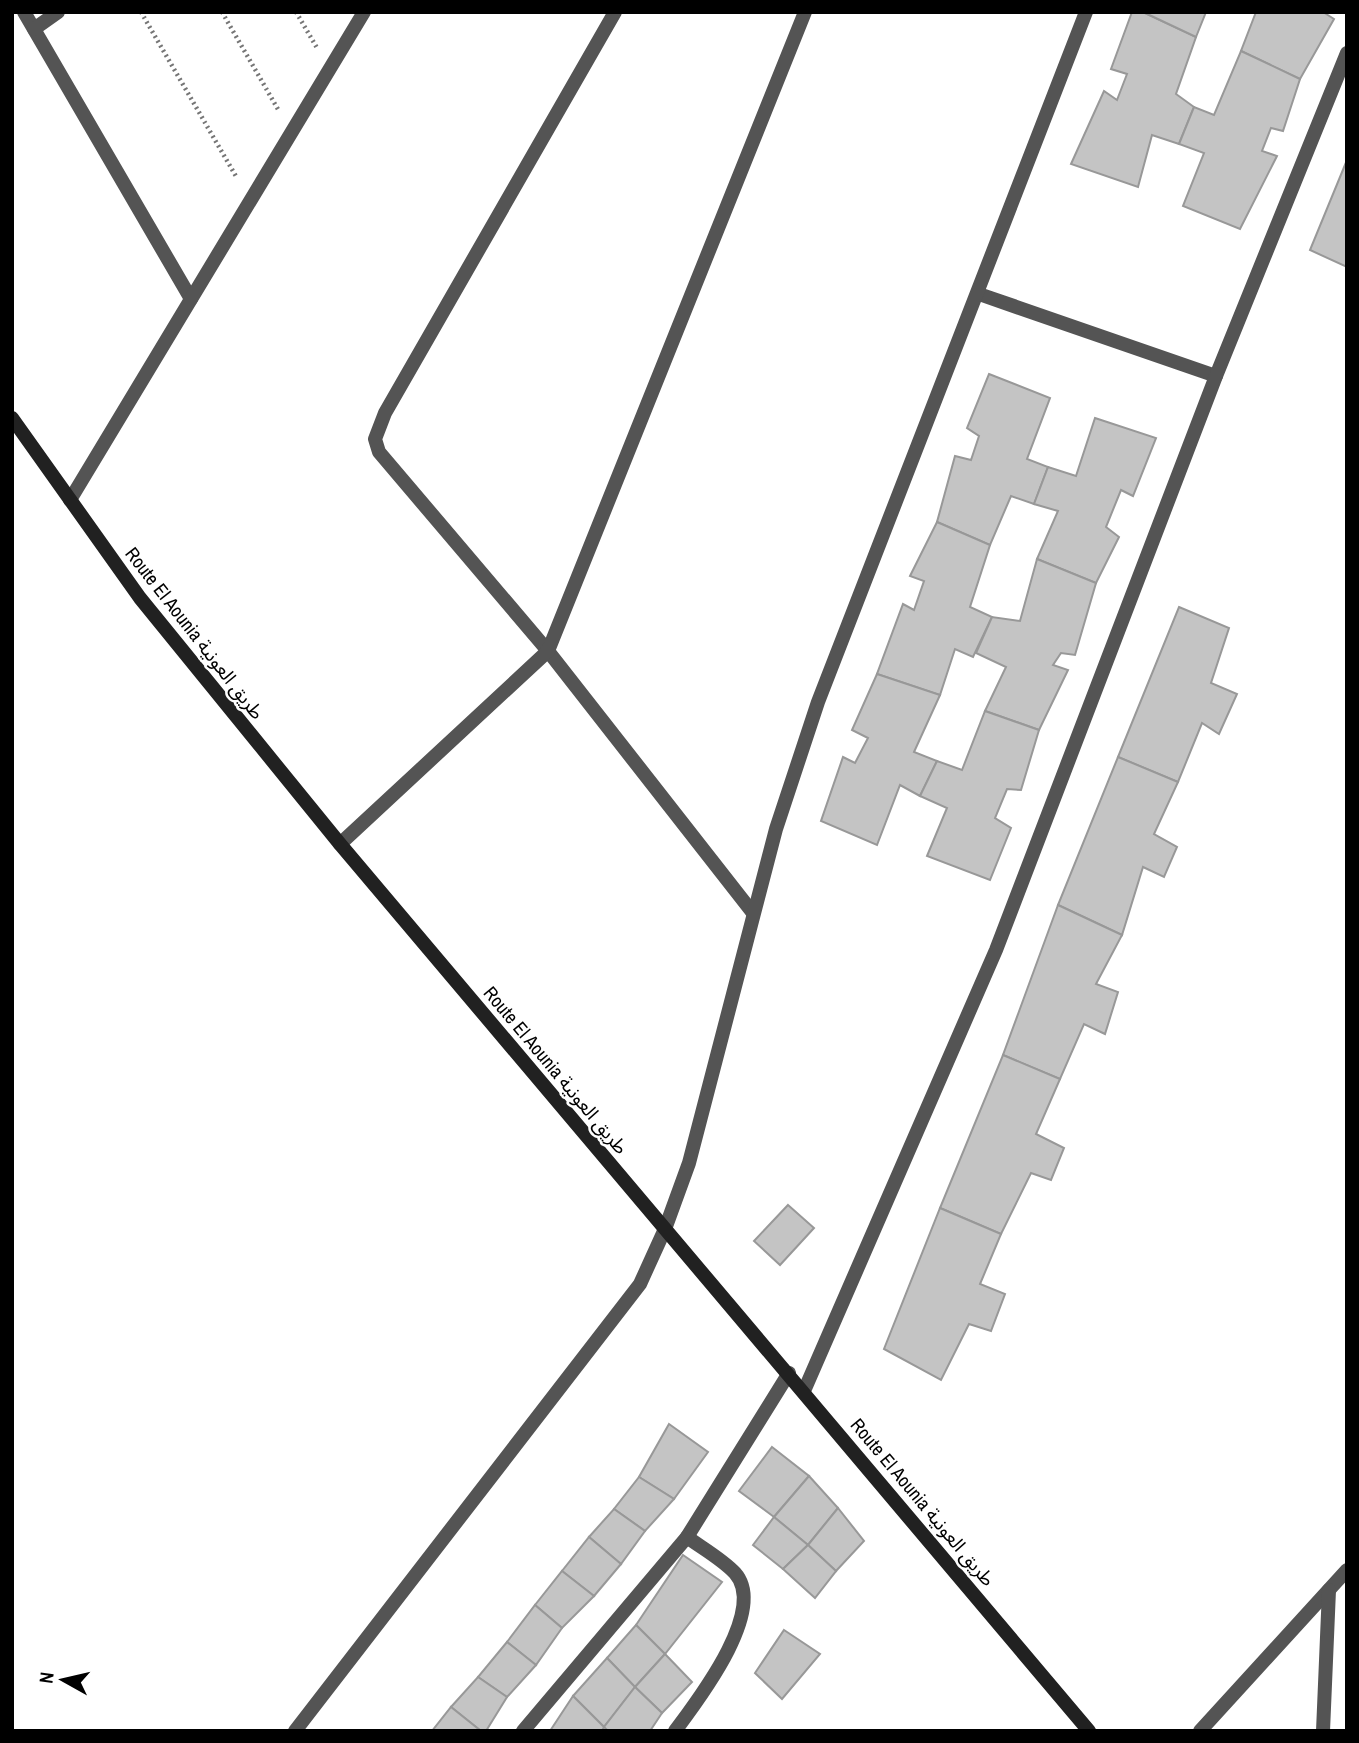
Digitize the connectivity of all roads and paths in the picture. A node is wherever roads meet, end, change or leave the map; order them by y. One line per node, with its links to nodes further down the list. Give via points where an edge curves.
1 (24, 12): 10 (street)
2 (58, 12): 10 (street)
3 (141, 12): 14 (path)
4 (222, 12): 13 (path)
5 (296, 12): 12 (path)
6 (364, 12): 12 (street)
7 (615, 12): 20 (street, via 385,413 375,439 379,452)
8 (805, 12): 20 (street)
9 (1086, 12): 15 (street)
10 (34, 29): 16 (street)
11 (1347, 53): 17 (street)
12 (330, 69): 13 (street)
13 (291, 132): 14 (street)
14 (250, 201): 16 (street)
15 (979, 294): 17 (street); 22 (street, via 818,702)
16 (191, 299): 19 (street)
17 (1216, 376): 25 (street, via 996,950)
18 (12, 418): 19 (main road, Route El Aounia طريق العونية)
19 (70, 500): 21 (main road, Route El Aounia طريق العونية, via 140,598)
20 (548, 651): 21 (street); 22 (street)
21 (340, 844): 23 (main road, Route El Aounia طريق العونية)
22 (753, 912): 23 (street, via 702,1116)
23 (665, 1229): 24 (main road, Route El Aounia طريق العونية); 29 (street, via 640,1284)
24 (789, 1373): 25 (main road, Route El Aounia طريق العونية); 26 (street)
25 (804, 1391): 32 (main road, Route El Aounia طريق العونية)
26 (687, 1537): 30 (street); 31 (street, via 735,1573 745,1601 722,1662)
27 (1347, 1570): 28 (street)
28 (1329, 1590): 33 (street); 34 (street)
29 (295, 1731)
30 (523, 1731)
31 (676, 1731)
32 (1089, 1731)
33 (1200, 1731)
34 (1323, 1731)

